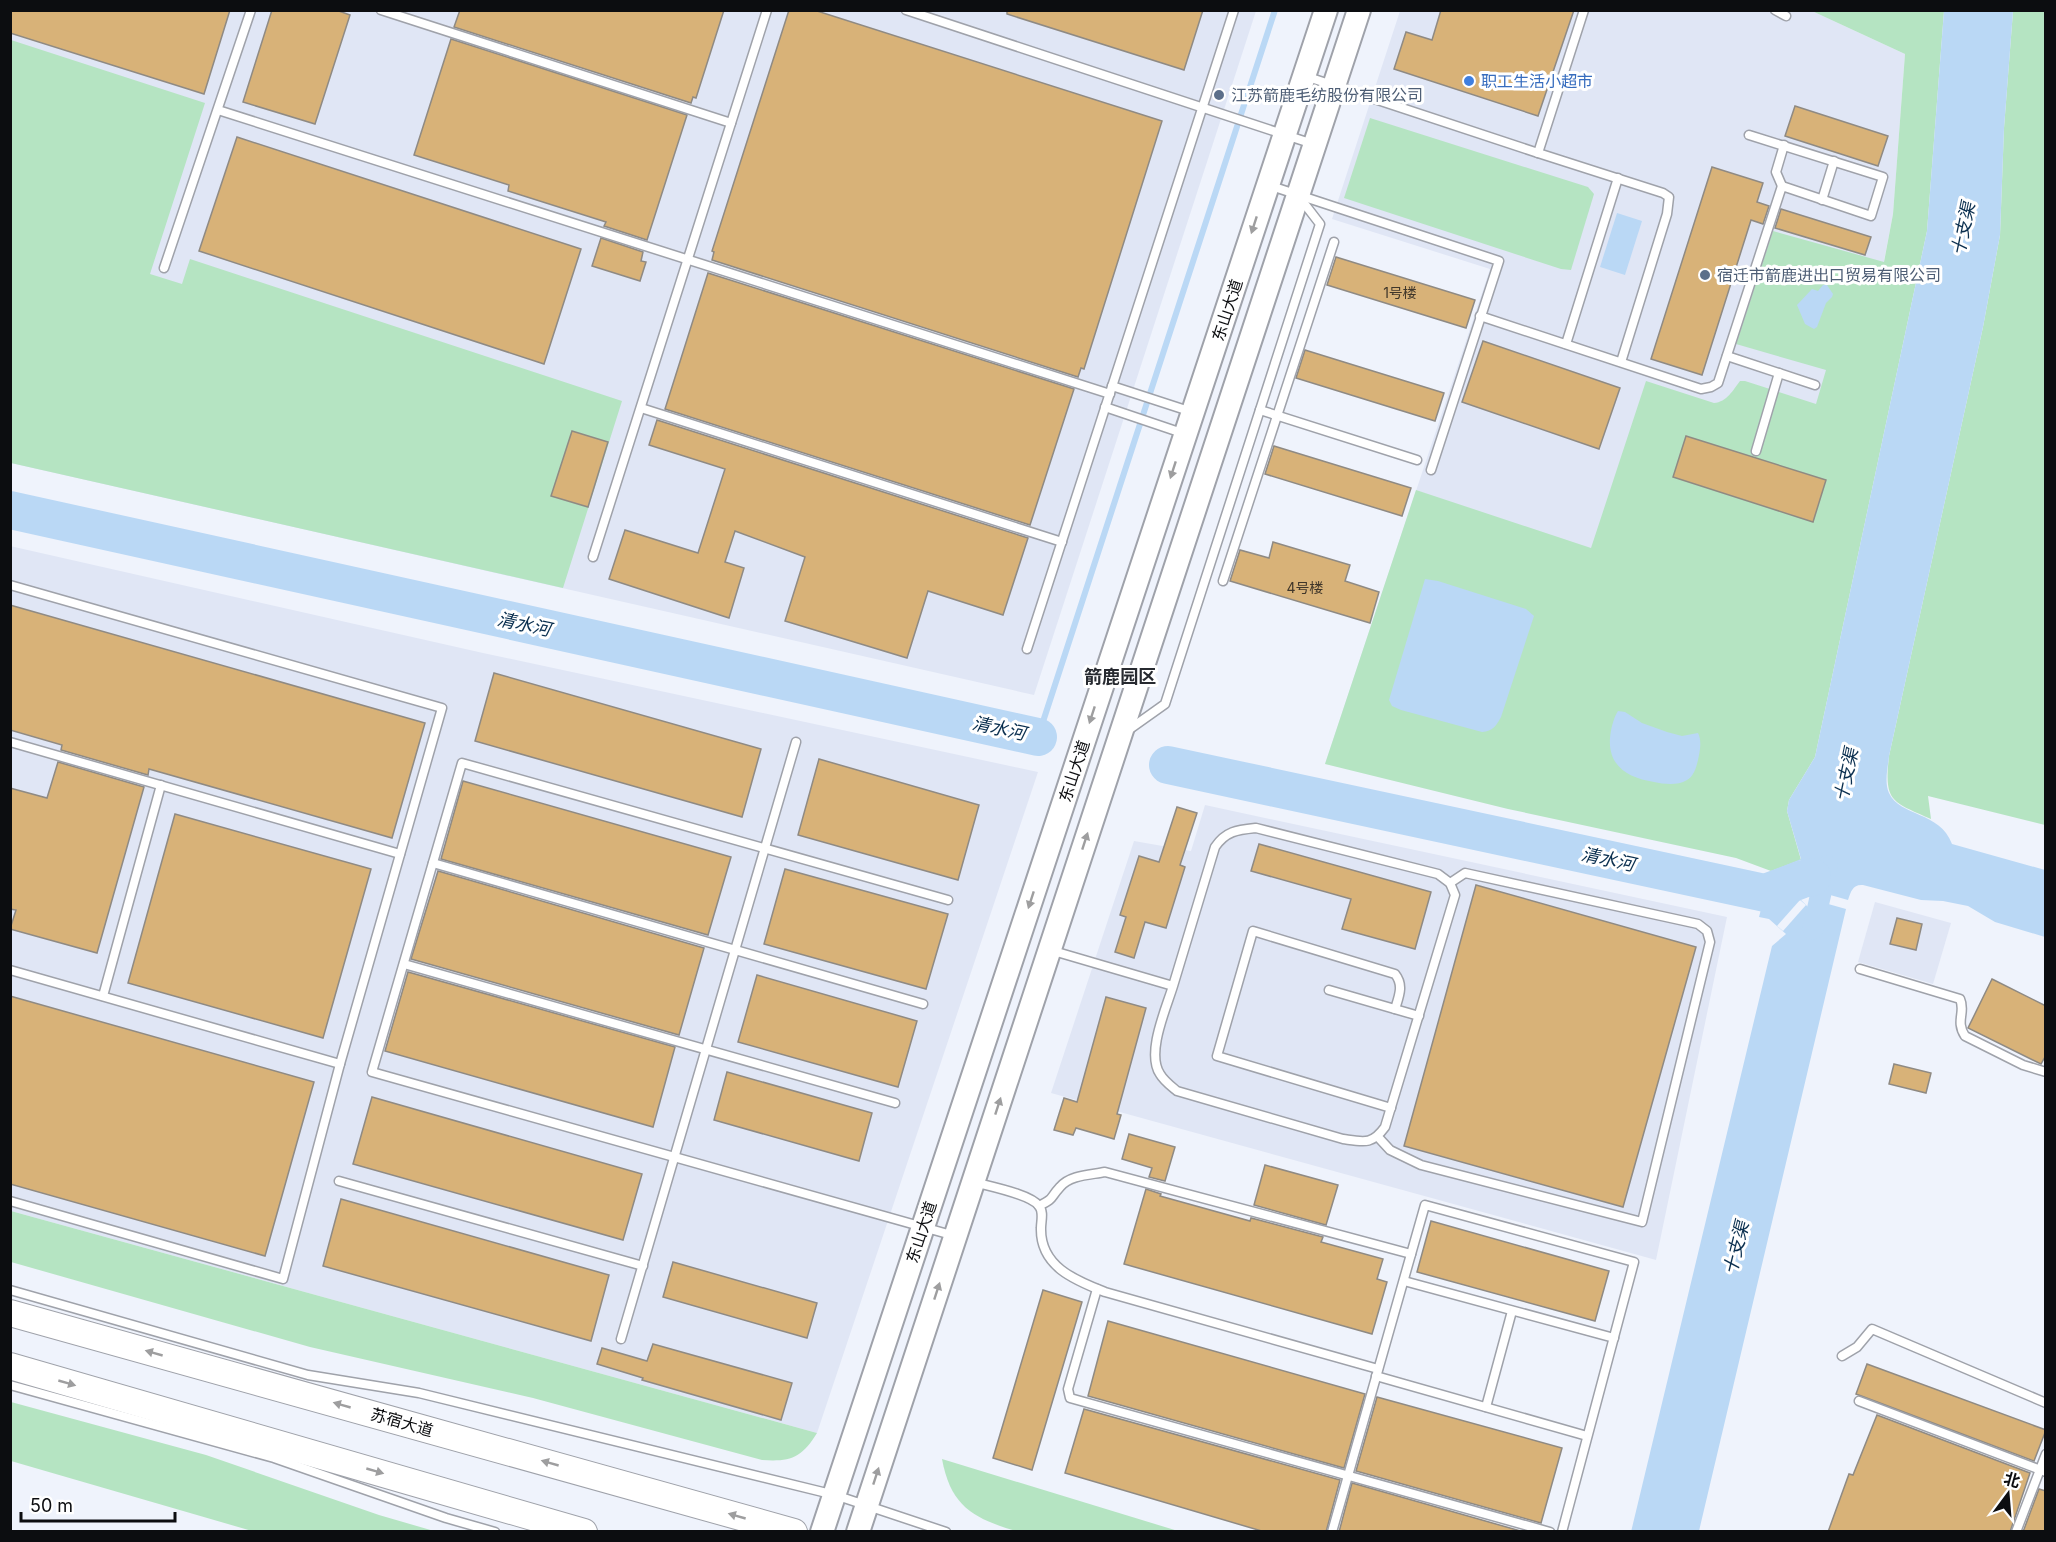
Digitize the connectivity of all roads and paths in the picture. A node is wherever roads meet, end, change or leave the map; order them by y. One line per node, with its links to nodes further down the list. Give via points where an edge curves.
1 (251, 10): 14 (lane)
2 (381, 10): 15 (lane)
3 (767, 10): 15 (lane)
4 (906, 10): 13 (lane)
5 (1234, 10): 13 (lane)
6 (1326, 10): 11 (main road, 东山大道)
7 (1359, 10): 12 (main road, 东山大道)
8 (1584, 10): 20 (lane)
9 (1775, 10): 10 (lane)
10 (1786, 16)
11 (1304, 76): 12 (lane); 16 (main road, 东山大道)
12 (1334, 86): 18 (main road, 东山大道); 20 (lane)
13 (1202, 108): 16 (lane); 36 (lane)
14 (218, 110): 28 (lane); 29 (lane)
15 (731, 123): 28 (lane)
16 (1285, 135): 18 (lane); 23 (main road, 东山大道)
17 (1749, 135): 19 (lane)
18 (1314, 145): 25 (main road, 东山大道)
19 (1784, 145): 21 (lane); 24 (lane, via 1776,172)
20 (1538, 153): 22 (lane)
21 (1834, 161): 26 (lane); 26 (lane, via 1883,177 1871,216)
22 (1618, 178): 31 (lane); 33 (lane, via 1669,197)
23 (1268, 185): 25 (lane); 40 (main road, 东山大道, one-way to 40)
24 (1782, 186): 26 (lane); 32 (lane)
25 (1298, 195): 30 (lane, via 1498,261); 39 (lane, via 1320,224); 51 (main road, 东山大道)
26 (1822, 200)
27 (1334, 242): 41 (lane)
28 (688, 260): 36 (lane); 38 (lane)
29 (164, 267)
30 (1480, 316): 31 (lane); 45 (lane)
31 (1566, 344): 33 (lane)
32 (1727, 356): 33 (lane, via 1718,382 1701,389); 34 (lane)
33 (1620, 362)
34 (1779, 373): 35 (lane); 43 (lane)
35 (1815, 385)
36 (1111, 390): 37 (lane); 40 (lane, via 1140,394)
37 (1105, 407): 42 (lane); 46 (lane)
38 (641, 408): 46 (lane); 47 (lane)
39 (1260, 410): 41 (lane); 51 (lane, via 1165,704)
40 (1193, 412): 42 (main road, 东山大道)
41 (1277, 416): 44 (lane); 48 (lane)
42 (1185, 434): 82 (main road, 东山大道, one-way to 82)
43 (1756, 451)
44 (1417, 460)
45 (1431, 470)
46 (1062, 542): 50 (lane)
47 (593, 557)
48 (1223, 581)
49 (10, 585): 56 (lane, via 442,708)
50 (1027, 649)
51 (1120, 736): 61 (main road, 东山大道, one-way to 51)
52 (10, 742): 54 (lane)
53 (796, 742): 55 (lane)
54 (161, 785): 56 (lane); 67 (lane)
55 (765, 848): 57 (lane, via 462,763); 59 (lane); 60 (lane)
56 (400, 854): 72 (lane)
57 (433, 863): 60 (lane); 62 (lane)
58 (1450, 883): 65 (lane, via 1438,874 1256,828 1233,830 1215,847); 70 (lane, via 1455,895 1452,909); 76 (lane, via 1465,873 1698,924 1707,931 1710,942 1642,1222 1421,1165 1390,1150)
59 (948, 900)
60 (735, 950): 68 (lane); 71 (lane)
61 (1049, 950): 65 (lane); 79 (main road, 东山大道, one-way to 61)
62 (404, 964): 71 (lane); 77 (lane, via 372,1072)
63 (1860, 969): 73 (lane, via 1960,999 1960,1028 1965,1036)
64 (10, 970): 67 (lane)
65 (1173, 986): 76 (lane, via 1155,1046 1155,1065 1160,1076 1177,1090 1343,1139 1366,1143)
66 (1329, 990): 69 (lane)
67 (103, 996): 72 (lane)
68 (923, 1004)
69 (1395, 1009): 70 (lane); 75 (lane, via 1401,988 1395,974 1253,931 1217,1056)
70 (1419, 1016): 75 (lane)
71 (706, 1049): 74 (lane); 77 (lane)
72 (340, 1064): 80 (lane, via 283,1279)
73 (2046, 1072)
74 (896, 1103)
75 (1391, 1108): 76 (lane)
76 (1378, 1137)
77 (675, 1157): 82 (lane); 85 (lane)
78 (339, 1181): 85 (lane)
79 (973, 1181): 81 (lane, via 1030,1199); 83 (main road, 东山大道)
80 (10, 1201)
81 (1039, 1206): 84 (lane, via 1053,1199 1060,1186 1073,1178 1105,1172); 87 (lane, via 1042,1245 1050,1261)
82 (923, 1227): 83 (lane); 104 (main road, 东山大道)
83 (955, 1236): 105 (main road, 东山大道, one-way to 83)
84 (1411, 1254): 86 (lane); 91 (lane, via 1425,1205 1634,1262)
85 (643, 1266): 92 (lane)
86 (1404, 1281): 89 (lane); 95 (lane)
87 (1097, 1289): 95 (lane); 103 (lane, via 1068,1389 1070,1398)
88 (10, 1290): 104 (lane, via 308,1375 419,1393)
89 (1512, 1311): 91 (lane); 99 (lane)
90 (10, 1313): 108 (main road, 苏宿大道, one-way to 90)
91 (1614, 1338): 100 (lane)
92 (621, 1339)
93 (1842, 1356): 98 (lane, via 1857,1347 1872,1329)
94 (10, 1366): 107 (main road, one-way to 107)
95 (1377, 1372): 99 (lane); 103 (lane)
96 (10, 1385): 106 (lane, via 274,1458)
97 (1858, 1401): 102 (lane)
98 (2046, 1403)
99 (1486, 1407): 100 (lane)
100 (1587, 1436): 114 (lane)
101 (2046, 1454): 102 (lane)
102 (2042, 1471): 115 (lane)
103 (1348, 1474): 112 (lane); 113 (lane)
104 (835, 1495): 105 (lane); 109 (main road, 东山大道)
105 (867, 1505): 110 (main road, 东山大道); 111 (lane)
106 (495, 1532)
107 (584, 1532)
108 (794, 1532)
109 (822, 1532)
110 (858, 1532)
111 (946, 1532)
112 (1332, 1532)
113 (1550, 1532)
114 (1562, 1532)
115 (2016, 1532)

